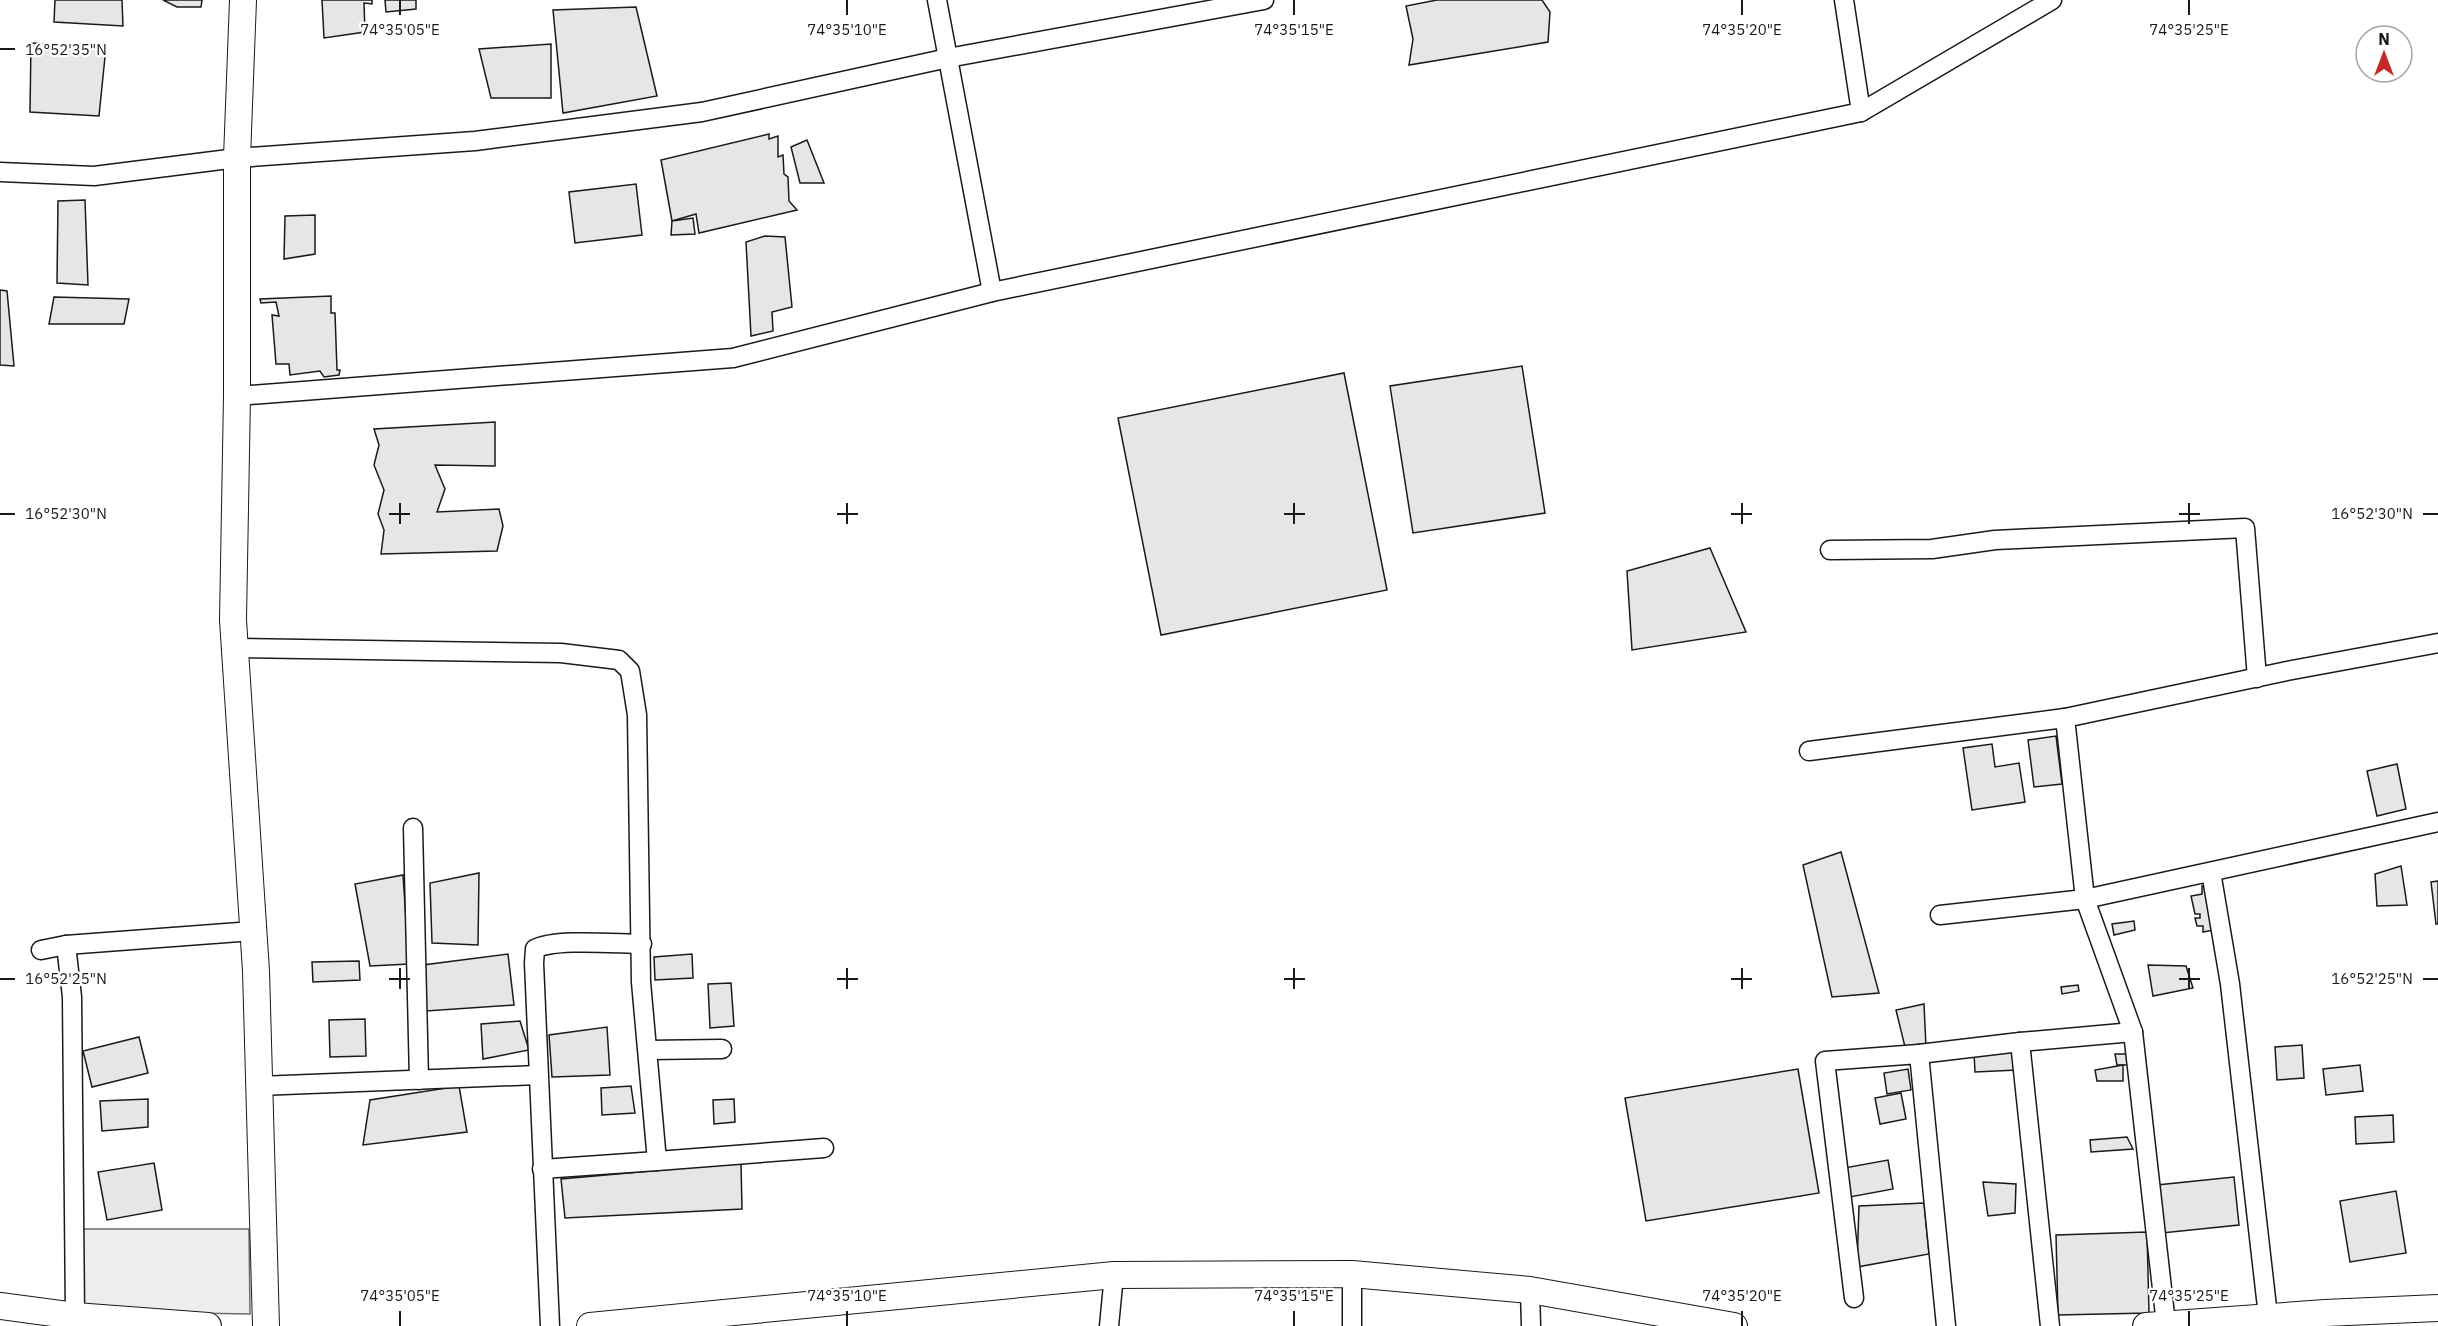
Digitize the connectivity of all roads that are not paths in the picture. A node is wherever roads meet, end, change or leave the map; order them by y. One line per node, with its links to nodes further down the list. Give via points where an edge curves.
1 (243, 0): 8 (street)
2 (937, 0): 6 (street)
3 (1264, 0): 6 (street)
4 (1844, 0): 7 (street)
5 (2052, 0): 7 (street)
6 (948, 58): 8 (street, via 702,112 475,141); 10 (street)
7 (1861, 112): 10 (street)
8 (237, 158): 9 (street, via 94,176); 11 (street)
9 (0, 172)
10 (992, 292): 11 (street, via 733,358)
11 (237, 396): 14 (street)
12 (1830, 550): 15 (street, via 1932,549 1995,540 2245,528)
13 (2438, 643): 15 (street)
14 (235, 648): 23 (street); 24 (street, via 561,653 619,660 630,670 637,715)
15 (2257, 678): 16 (street)
16 (2065, 718): 17 (street); 21 (street)
17 (1809, 751)
18 (2438, 822): 20 (street)
19 (413, 828): 33 (street)
20 (2211, 872): 21 (street); 45 (street, via 2230,984)
21 (2085, 899): 22 (street); 27 (street)
22 (1940, 915)
23 (253, 931): 25 (street); 34 (street)
24 (642, 944): 30 (street, via 641,982); 32 (street, via 557,944 535,950)
25 (66, 945): 26 (street); 44 (street, via 72,997)
26 (41, 950)
27 (2133, 1032): 28 (street); 57 (street)
28 (2020, 1042): 31 (street); 56 (street)
29 (722, 1049): 30 (street)
30 (649, 1050): 36 (street)
31 (1919, 1054): 41 (street, via 1825,1061); 55 (street)
32 (538, 1075): 33 (street); 37 (street)
33 (419, 1080): 34 (street)
34 (259, 1086): 48 (street)
35 (824, 1148): 36 (street)
36 (657, 1161): 37 (street)
37 (542, 1169): 49 (street)
38 (1352, 1274): 39 (street); 40 (street); 52 (street)
39 (1114, 1275): 50 (street); 51 (street)
40 (1530, 1290): 53 (street); 54 (street)
41 (1854, 1298)
42 (0, 1306): 44 (street)
43 (2438, 1308): 46 (street)
44 (75, 1316): 47 (street)
45 (2268, 1316): 46 (street); 57 (street)
46 (2325, 1319)
47 (208, 1326)
48 (266, 1326)
49 (550, 1326)
50 (590, 1326)
51 (1109, 1326)
52 (1352, 1326)
53 (1531, 1326)
54 (1734, 1326)
55 (1946, 1326)
56 (2050, 1326)
57 (2152, 1326)

